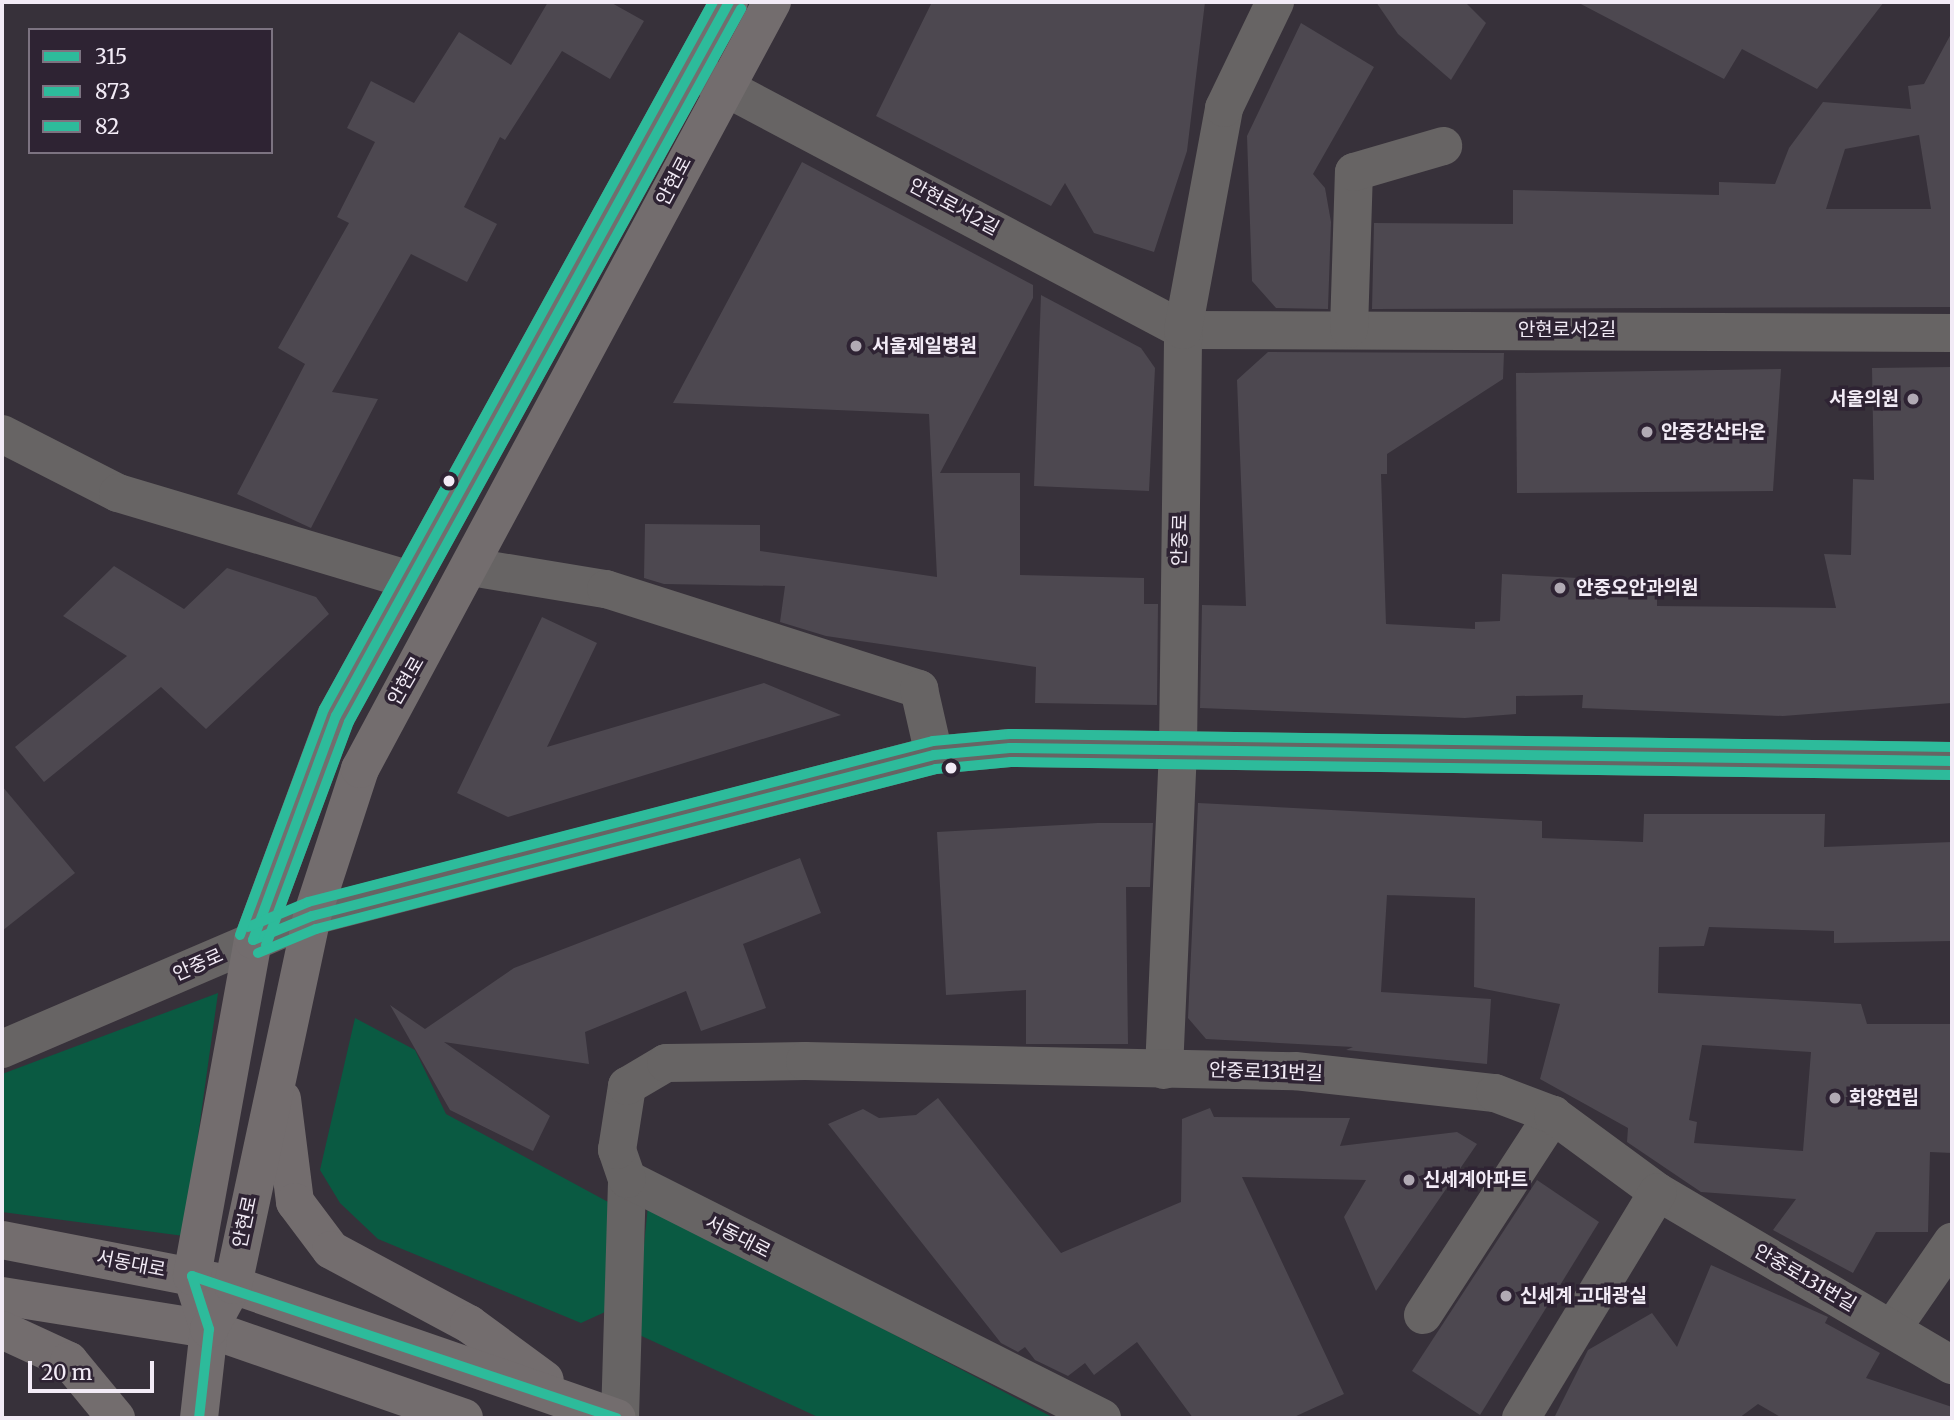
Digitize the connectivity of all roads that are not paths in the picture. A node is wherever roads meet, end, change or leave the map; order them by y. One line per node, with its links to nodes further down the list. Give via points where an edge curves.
1 (729, 2): 4 (main road, 안현로)
2 (772, 2): 4 (main road, 안현로)
3 (1275, 2): 7 (street, via 1224,108)
4 (709, 77): 7 (street, 안현로서2길); 10 (main road, 안현로); 11 (main road, 안현로)
5 (1443, 146): 6 (street, via 1354,172)
6 (1349, 328): 7 (street, 안현로서2길); 8 (street, 안현로서2길)
7 (1183, 330): 12 (street, 안중로)
8 (1952, 333)
9 (2, 434): 11 (street, via 118,493)
10 (471, 567): 13 (street, via 607,589 919,689); 15 (main road, 안현로, via 360,769)
11 (407, 579): 16 (main road, 안현로, via 336,716)
12 (1178, 750): 13 (street, 안중로, via 1010,748); 14 (street, 안중로); 19 (street)
13 (934, 755): 15 (street, 안중로)
14 (1952, 761)
15 (312, 916): 16 (street, 안중로); 18 (main road, 안현로)
16 (253, 940): 17 (street, 안중로); 25 (main road, 안현로)
17 (3, 1046)
18 (278, 1062): 26 (main road, 안현로); 33 (main road, via 290,1179 312,1230 372,1278 469,1324)
19 (1164, 1070): 20 (street, 안중로131번길, via 1427,1082 1495,1093); 21 (street, 안중로131번길, via 805,1061 666,1063 627,1086 617,1150)
20 (1553, 1115): 22 (street, 안중로131번길); 28 (street)
21 (627, 1178): 37 (street); 38 (street, 서동대로)
22 (1658, 1192): 30 (street, 안중로131번길); 39 (street)
23 (2, 1240): 25 (main road, 서동대로)
24 (1952, 1242): 30 (street)
25 (192, 1276): 26 (main road, 서동대로); 29 (main road)
26 (233, 1285): 29 (main road, 안현로); 33 (main road, 서동대로)
27 (2, 1296): 29 (main road)
28 (1423, 1315)
29 (209, 1329): 35 (main road, 안현로); 36 (main road)
30 (1892, 1329): 32 (street, 안중로131번길)
31 (2, 1330): 34 (main road, via 69,1361)
32 (1952, 1365)
33 (576, 1403): 37 (main road, 서동대로)
34 (116, 1418)
35 (199, 1418)
36 (464, 1418)
37 (618, 1418)
38 (1102, 1418)
39 (1521, 1418)

